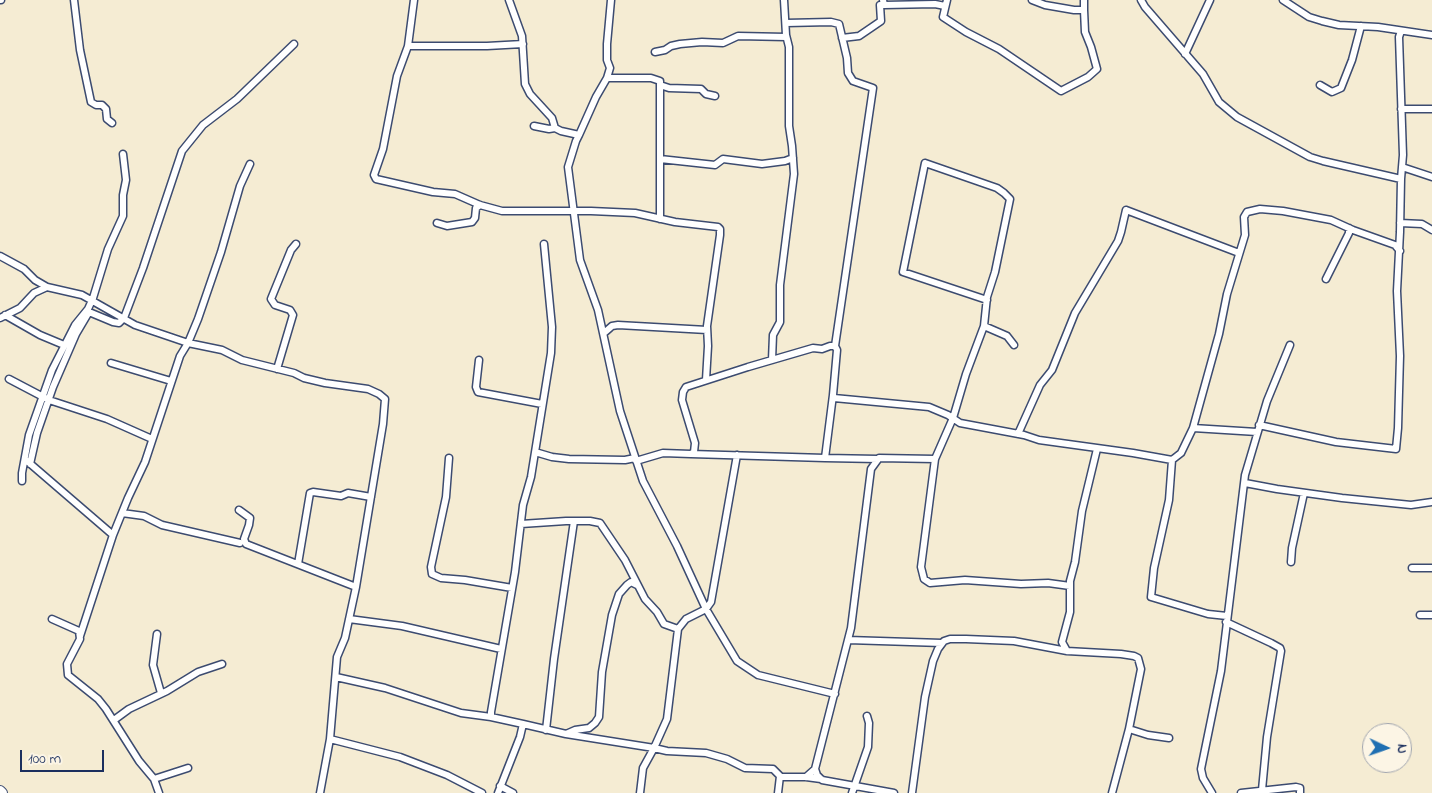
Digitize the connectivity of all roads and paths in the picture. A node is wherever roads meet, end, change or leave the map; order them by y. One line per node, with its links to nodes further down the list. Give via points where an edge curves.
1 (74, 0): 31 (street, via 91,102 102,105)
2 (414, 0): 22 (street)
3 (509, 0): 21 (street)
4 (611, 0): 25 (street)
5 (784, 0): 14 (street)
6 (1032, 0): 13 (street)
7 (1084, 0): 13 (street)
8 (1141, 0): 24 (street)
9 (1210, 0): 24 (street)
10 (1282, 0): 15 (street, via 1309,17 1339,25)
11 (884, 2): 12 (street); 19 (street, via 880,5 881,21 859,36)
12 (946, 3): 13 (street, via 943,17 1000,49 1061,91 1088,78 1097,69 1085,32)
13 (1084, 10)
14 (786, 23): 18 (street); 19 (street, via 839,24)
15 (1361, 26): 16 (street); 27 (street, via 1341,88 1332,92)
16 (1401, 31): 17 (street); 29 (street)
17 (1432, 35)
18 (786, 37): 23 (street, via 738,36 723,43 680,44); 36 (street, via 789,47 788,126)
19 (842, 38): 67 (street, via 848,58 848,73 854,81 873,88)
20 (294, 44): 59 (street, via 243,94 203,125 182,151)
21 (523, 44): 22 (street); 33 (street, via 525,84 552,118)
22 (408, 46): 42 (street, via 397,76 383,150 374,175 376,179 455,194)
23 (655, 52)
24 (1185, 54): 41 (street, via 1203,74 1219,102 1252,126 1323,161)
25 (607, 78): 26 (street, via 652,78 660,81); 34 (street)
26 (660, 85): 28 (street, via 701,89); 37 (street)
27 (1320, 85)
28 (715, 96)
29 (1401, 109): 30 (street); 39 (street)
30 (1432, 109)
31 (112, 123)
32 (534, 126): 33 (street)
33 (555, 128): 34 (street)
34 (579, 135): 43 (street, via 568,168)
35 (123, 154): 56 (street, via 126,180 122,216)
36 (793, 158): 37 (street, via 762,164 722,158 715,165); 69 (street, via 794,174 780,285 780,322 773,335)
37 (660, 159): 44 (street)
38 (250, 164): 63 (street)
39 (1402, 168): 40 (street); 41 (street)
40 (1432, 177)
41 (1401, 179): 46 (street)
42 (480, 204): 43 (street, via 507,212); 45 (street, via 472,222 447,226)
43 (574, 212): 44 (street, via 635,213); 62 (street, via 580,260)
44 (660, 220): 61 (street, via 720,229)
45 (437, 223)
46 (1400, 223): 48 (street, via 1422,224); 51 (street)
47 (1350, 230): 51 (street); 52 (street, via 1331,220 1283,211 1251,211 1244,216 1245,235); 54 (street)
48 (1432, 230)
49 (296, 244): 71 (street, via 290,250 271,299 275,305 290,310 293,316)
50 (544, 244): 77 (street, via 552,327)
51 (1398, 246): 80 (street, via 1400,365 1396,449)
52 (1240, 254): 79 (street); 81 (street, via 1126,210 1118,241 1074,313 1052,370 1040,384)
53 (0, 256): 55 (street)
54 (1326, 280)
55 (47, 287): 56 (street); 58 (street)
56 (92, 300): 59 (street); 64 (street)
57 (987, 300): 57 (street, via 903,272 925,164 997,188 1010,200); 60 (street)
58 (2, 317): 64 (street)
59 (124, 318): 63 (street, via 135,325); 76 (street, via 119,323 113,322 89,312)
60 (984, 326): 65 (street, via 1007,336); 78 (street)
61 (707, 330): 62 (street, via 618,325); 73 (street)
62 (604, 333): 91 (street, via 620,411)
63 (188, 343): 71 (street, via 222,350 242,360); 74 (street)
64 (64, 345): 76 (street, via 52,370)
65 (1014, 345)
66 (1290, 345): 80 (street)
67 (835, 346): 69 (street, via 813,348); 75 (street)
68 (479, 360): 77 (street, via 478,392)
69 (772, 360): 73 (street)
70 (111, 363): 74 (street)
71 (277, 369): 97 (street, via 325,383 368,389 385,399 384,424)
72 (9, 379): 76 (street)
73 (706, 380): 85 (street, via 686,387 683,392 682,400 695,443)
74 (170, 381): 82 (street)
75 (833, 395): 78 (street, via 834,398 929,407); 88 (street)
76 (46, 398): 82 (street); 93 (street)
77 (542, 404): 84 (street)
78 (953, 418): 81 (street, via 960,423); 90 (street)
79 (1193, 428): 80 (street); 92 (street, via 1182,453)
80 (1258, 428): 95 (street)
81 (1018, 434): 83 (street)
82 (152, 439): 100 (street)
83 (1097, 448): 92 (street); 111 (street, via 1082,511)
84 (535, 452): 91 (street, via 569,459); 102 (street)
85 (691, 454): 86 (street); 91 (street, via 662,453)
86 (737, 455): 88 (street); 114 (street, via 711,602)
87 (448, 458): 112 (street, via 446,498 432,574)
88 (825, 458): 89 (street)
89 (878, 459): 90 (street); 124 (street, via 871,468 868,486)
90 (935, 459): 111 (street, via 921,566 927,582 964,580)
91 (635, 460): 113 (street)
92 (1172, 460): 120 (street, via 1150,596)
93 (27, 461): 94 (street); 103 (street)
94 (22, 481)
95 (1245, 483): 96 (street); 120 (street)
96 (1304, 493): 98 (street, via 1411,505); 105 (street)
97 (371, 497): 106 (street, via 310,493); 110 (street)
98 (1432, 502)
99 (239, 510): 106 (street, via 250,518 244,536 246,544)
100 (122, 513): 103 (street); 104 (street, via 144,516 162,525)
101 (574, 521): 102 (street); 109 (street, via 600,523 625,560); 139 (street)
102 (521, 524): 112 (street)
103 (113, 535): 123 (street)
104 (240, 543)
105 (1291, 562)
106 (298, 564): 110 (street)
107 (1412, 568): 108 (street)
108 (1432, 568)
109 (637, 585): 121 (street, via 662,622); 140 (street, via 629,583 619,594 610,620 599,717 589,728)
110 (356, 586): 119 (street)
111 (1070, 586): 125 (street, via 1070,612)
112 (512, 588): 128 (street)
113 (702, 600): 114 (street); 115 (street)
114 (706, 609): 115 (street); 133 (street, via 742,666 758,675)
115 (698, 613): 121 (street, via 686,619)
116 (1420, 615): 117 (street)
117 (1432, 615)
118 (52, 619): 123 (street, via 76,630)
119 (349, 619): 128 (street, via 402,626); 131 (street, via 337,657)
120 (1227, 619): 152 (street, via 1281,651); 162 (street, via 1221,671 1201,769)
121 (678, 629): 143 (street, via 667,719)
122 (157, 634): 132 (street, via 153,665)
123 (80, 636): 136 (street, via 68,660 68,675 98,699)
124 (848, 640): 126 (street); 133 (street)
125 (1062, 642): 127 (street); 129 (street)
126 (942, 643): 127 (street, via 948,639 966,638); 160 (street, via 933,661 925,697)
127 (1048, 647): 129 (street)
128 (501, 650): 135 (street)
129 (1067, 651): 138 (street, via 1134,656 1139,660 1141,668)
130 (222, 664): 132 (street, via 198,672)
131 (336, 677): 135 (street, via 385,688 461,713); 142 (street)
132 (162, 693): 136 (street)
133 (835, 694): 145 (street)
134 (867, 716): 151 (street, via 868,747)
135 (491, 717): 137 (street)
136 (114, 720): 148 (street, via 139,762)
137 (523, 724): 139 (street); 150 (street)
138 (1129, 729): 141 (street); 161 (street)
139 (546, 730): 140 (street)
140 (566, 734): 143 (street)
141 (1169, 738)
142 (330, 739): 154 (street); 155 (street, via 400,757)
143 (654, 748): 146 (street, via 706,753 745,768 773,769); 157 (street, via 643,768)
144 (188, 768): 148 (street)
145 (816, 769): 147 (street); 149 (street)
146 (780, 777): 147 (street); 158 (street)
147 (806, 777): 149 (street)
148 (154, 779): 153 (street)
149 (822, 780): 151 (street)
150 (499, 790): 156 (street)
151 (853, 790): 159 (street)
152 (1262, 790): 163 (street); 164 (street, via 1296,787 1300,788)
153 (159, 793)
154 (320, 793)
155 (482, 793)
156 (513, 793)
157 (640, 793)
158 (778, 793)
159 (894, 793)
160 (912, 793)
161 (1112, 793)
162 (1212, 793)
163 (1241, 793)
164 (1300, 793)

